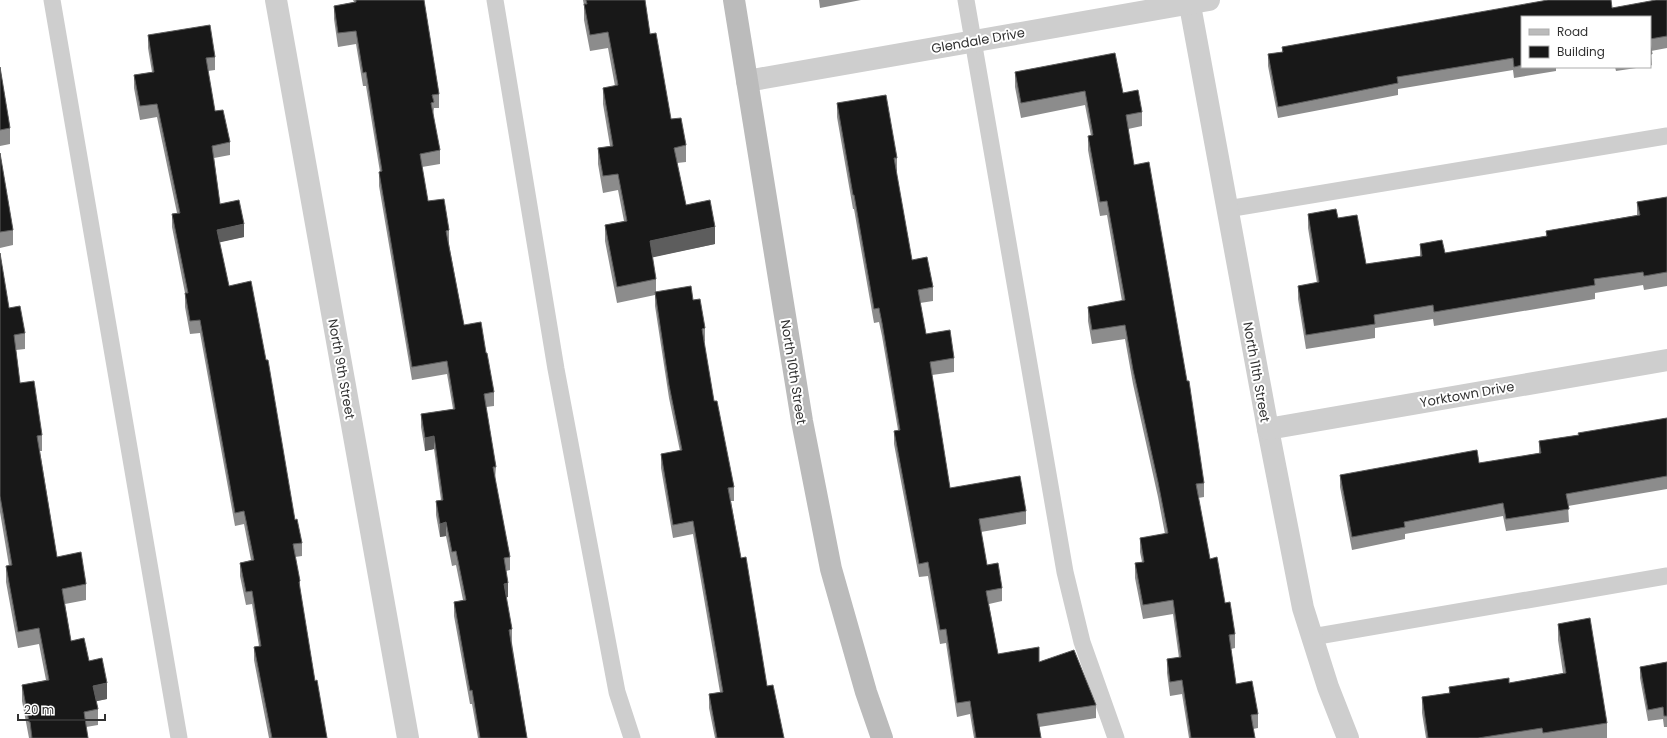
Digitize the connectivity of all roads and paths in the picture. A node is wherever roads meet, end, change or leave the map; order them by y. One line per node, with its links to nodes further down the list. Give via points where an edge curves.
1 (52, 0): 15 (lane)
2 (276, 0): 16 (street, North 9th Street)
3 (495, 0): 17 (lane, via 559,384 617,692)
4 (734, 0): 8 (main road, North 10th Street)
5 (966, 0): 7 (lane)
6 (1195, 1): 7 (street, Glendale Drive); 10 (street, North 11th Street)
7 (974, 41): 8 (street, Glendale Drive); 19 (lane, via 1065,572 1082,642)
8 (747, 81): 18 (main road, North 10th Street, via 802,421 831,569 866,692)
9 (1667, 136): 10 (lane)
10 (1227, 209): 12 (street, North 11th Street)
11 (1667, 360): 12 (street, Yorktown Drive)
12 (1268, 429): 14 (street, North 11th Street, via 1303,608)
13 (1667, 576): 14 (lane)
14 (1312, 637): 20 (street, North 11th Street)
15 (179, 738)
16 (408, 738)
17 (632, 738)
18 (882, 738)
19 (1116, 738)
20 (1348, 738)

